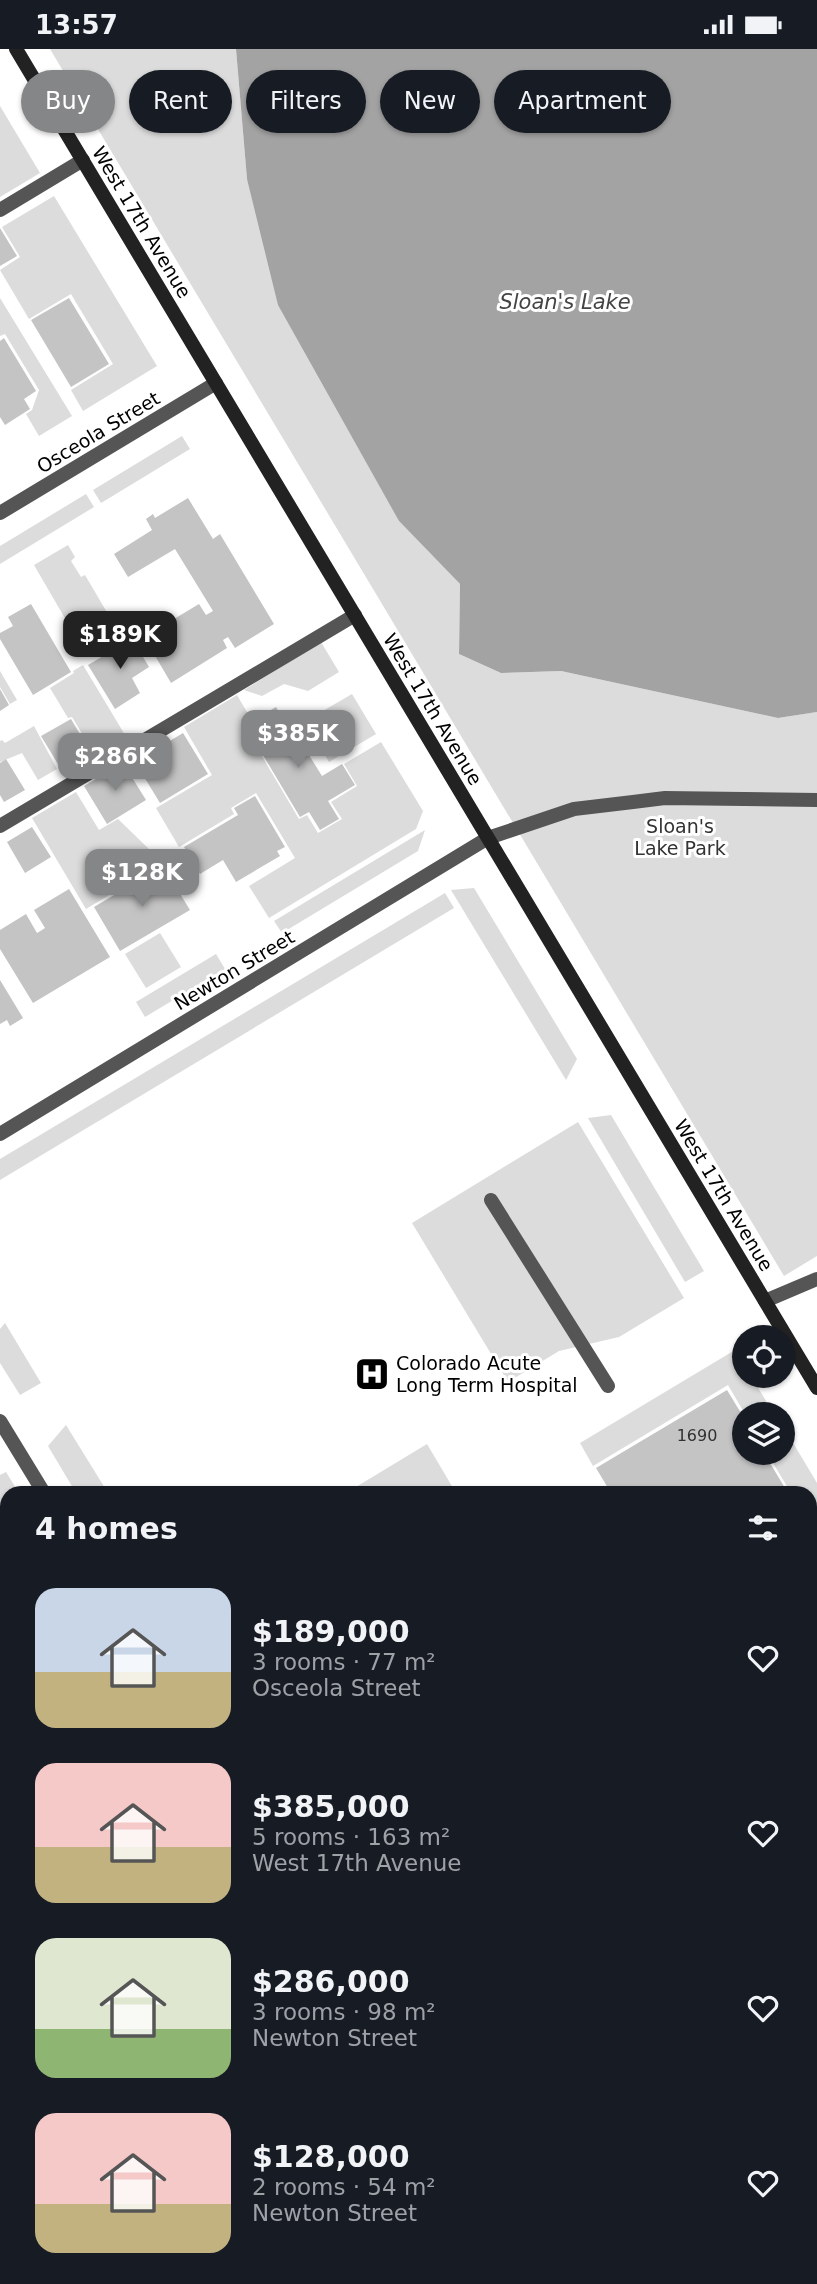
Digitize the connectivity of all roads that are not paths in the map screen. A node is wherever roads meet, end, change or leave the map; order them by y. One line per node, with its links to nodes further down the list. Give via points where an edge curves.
1 (16, 49): 2 (street, West 17th Avenue)
2 (83, 160): 3 (street); 4 (street, West 17th Avenue)
3 (0, 210)
4 (216, 383): 5 (street, Osceola Street); 6 (street, West 17th Avenue)
5 (0, 513)
6 (355, 615): 8 (street); 9 (street, West 17th Avenue)
7 (817, 800): 9 (street, Newton Street, via 665,798 621,803 574,809)
8 (0, 826)
9 (488, 838): 10 (street, Newton Street); 13 (street, West 17th Avenue)
10 (0, 1133)
11 (491, 1199): 14 (street)
12 (817, 1279): 13 (street)
13 (765, 1301): 15 (street, West 17th Avenue)
14 (608, 1387)
15 (817, 1388)
16 (2, 1430): 17 (street)
17 (39, 1486)

